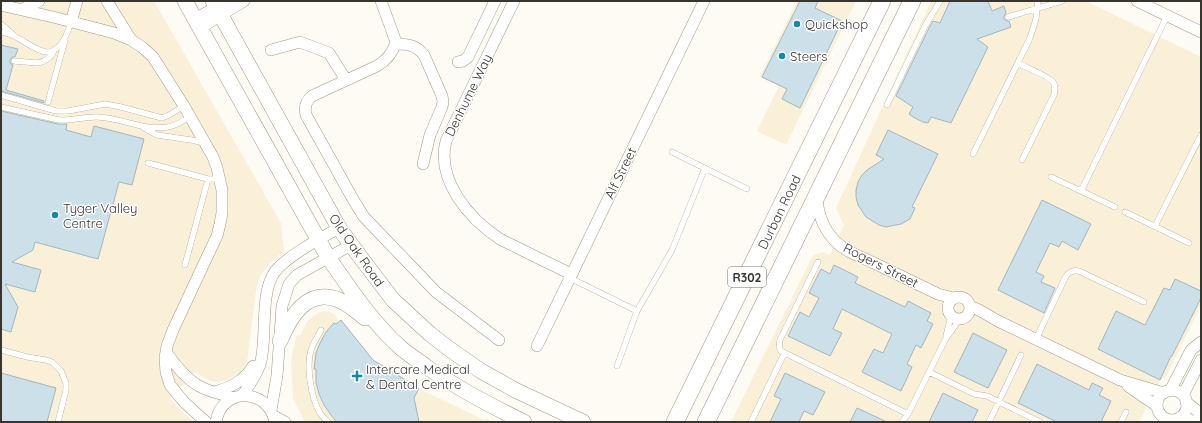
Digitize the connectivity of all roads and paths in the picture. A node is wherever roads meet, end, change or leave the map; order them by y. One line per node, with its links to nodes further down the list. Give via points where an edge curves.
1 (39, 1): 20 (street)
2 (77, 1): 23 (street)
3 (108, 1): 30 (street)
4 (185, 1): 24 (main road, Old Oak Road)
5 (244, 1): 18 (street)
6 (381, 1): 31 (street, via 395,37)
7 (495, 1): 35 (street, via 468,57)
8 (514, 1): 69 (street, Denhume Way, via 446,141 444,164 454,192 484,226 500,239)
9 (704, 1): 69 (street, Alf Street)
10 (882, 1): 109 (main road, Durban Road / R302)
11 (912, 1): 58 (main road, Durban Road / R302)
12 (940, 1): 40 (lane, via 925,26)
13 (1038, 1): 19 (lane)
14 (1062, 1): 16 (lane)
15 (1137, 1): 21 (street)
16 (1052, 2): 19 (lane)
17 (1, 4): 20 (street)
18 (219, 6): 24 (street); 62 (main road, Old Oak Road)
19 (1037, 8): 22 (lane); 36 (lane, via 1030,38)
20 (23, 9): 23 (street)
21 (1167, 16): 26 (street); 57 (lane)
22 (1008, 17)
23 (71, 22): 29 (lane); 30 (street)
24 (198, 23): 63 (main road, Old Oak Road)
25 (1, 24): 28 (lane)
26 (1200, 30)
27 (1, 32): 28 (lane)
28 (15, 36): 32 (lane, via 45,52)
29 (66, 38): 32 (lane); 39 (lane)
30 (131, 40): 41 (street, via 149,52)
31 (395, 44): 37 (street, via 383,63); 51 (street, via 418,48 424,55 443,99)
32 (55, 49): 34 (lane, via 49,58 42,62)
33 (271, 50): 37 (street, via 300,42 329,52)
34 (14, 61)
35 (458, 62)
36 (1018, 63): 48 (lane); 49 (lane, via 1050,79 1055,88 1054,95)
37 (346, 80): 79 (street, via 312,96 307,101 305,111 354,201 364,217 425,282)
38 (1, 95): 41 (lane, via 56,110 68,111 105,104 162,118)
39 (48, 102)
40 (887, 105)
41 (184, 106): 43 (street)
42 (1, 107): 44 (lane, via 59,120 98,116)
43 (190, 117): 44 (lane, via 169,127); 46 (street)
44 (141, 126): 46 (lane, via 157,135)
45 (1201, 135): 61 (lane)
46 (205, 143): 55 (street)
47 (672, 152): 52 (lane)
48 (973, 154)
49 (1022, 160)
50 (148, 163): 54 (lane)
51 (423, 164)
52 (705, 168): 56 (lane); 73 (lane, via 668,257)
53 (1051, 177): 57 (lane)
54 (208, 179): 55 (lane); 68 (lane)
55 (220, 179): 84 (street, via 223,201 215,241 171,334)
56 (747, 189)
57 (1081, 191): 59 (lane)
58 (817, 195): 70 (street, Rogers Street, via 817,206 824,226 844,248 938,294); 110 (main road, Durban Road / R302)
59 (1115, 207)
60 (1125, 212): 61 (lane)
61 (1155, 226): 64 (lane)
62 (339, 228): 63 (street); 65 (main road, Old Oak Road)
63 (318, 240): 66 (main road, Old Oak Road); 76 (street, via 286,261 274,274 268,291)
64 (1189, 243)
65 (351, 244): 66 (street); 108 (main road, Old Oak Road, via 393,300 448,348 515,390)
66 (328, 257): 77 (main road, Old Oak Road, via 355,297); 80 (street, via 298,275 289,284 282,306)
67 (818, 262): 85 (lane, via 780,340 779,347)
68 (185, 265)
69 (570, 276): 73 (lane); 82 (street, Alf Street)
70 (952, 298): 72 (street, via 964,298 969,302); 74 (street, via 948,309)
71 (1144, 302): 78 (lane, via 1074,271 1066,276)
72 (970, 310): 74 (street, via 966,317); 78 (street)
73 (637, 311): 88 (lane)
74 (955, 318): 89 (lane)
75 (322, 330): 106 (lane, via 311,348 308,369 319,411)
76 (264, 334): 91 (street, via 249,373 237,383); 93 (street, via 258,369)
77 (388, 335): 80 (main road, via 347,305 335,299 322,298 298,308); 107 (main road, Old Oak Road, via 414,358 458,388)
78 (1036, 339): 90 (street)
79 (500, 340)
80 (280, 341): 100 (street)
81 (1201, 342): 92 (street, via 1191,350)
82 (537, 346)
83 (1, 350): 102 (lane, via 52,362 61,371 66,390)
84 (166, 352): 91 (street, via 191,381); 103 (street, via 166,372 170,386)
85 (784, 354): 98 (lane); 111 (lane)
86 (1021, 355): 95 (lane)
87 (1201, 360): 94 (street)
88 (617, 366)
89 (929, 372): 95 (lane, via 974,394 988,396); 98 (lane)
90 (1120, 380): 92 (street); 96 (street)
91 (215, 392): 93 (street)
92 (1167, 392): 94 (street, via 1177,391); 96 (street, via 1159,398)
93 (238, 397): 100 (street, via 255,397 267,404); 104 (street, via 222,406)
94 (1184, 399): 99 (street); 101 (street, via 1186,411)
95 (999, 402): 113 (lane); 114 (lane)
96 (1158, 408): 101 (street, via 1160,414 1167,419); 116 (street)
97 (1126, 412): 115 (lane)
98 (908, 414): 112 (lane)
99 (1201, 414)
100 (273, 416): 105 (street)
101 (1176, 420): 117 (street)
102 (58, 422)
103 (206, 422)
104 (216, 422)
105 (285, 422)
106 (328, 422)
107 (524, 422)
108 (583, 422)
109 (675, 422)
110 (706, 422)
111 (751, 422)
112 (902, 422)
113 (989, 422)
114 (1040, 422)
115 (1121, 422)
116 (1156, 422)
117 (1196, 422)

